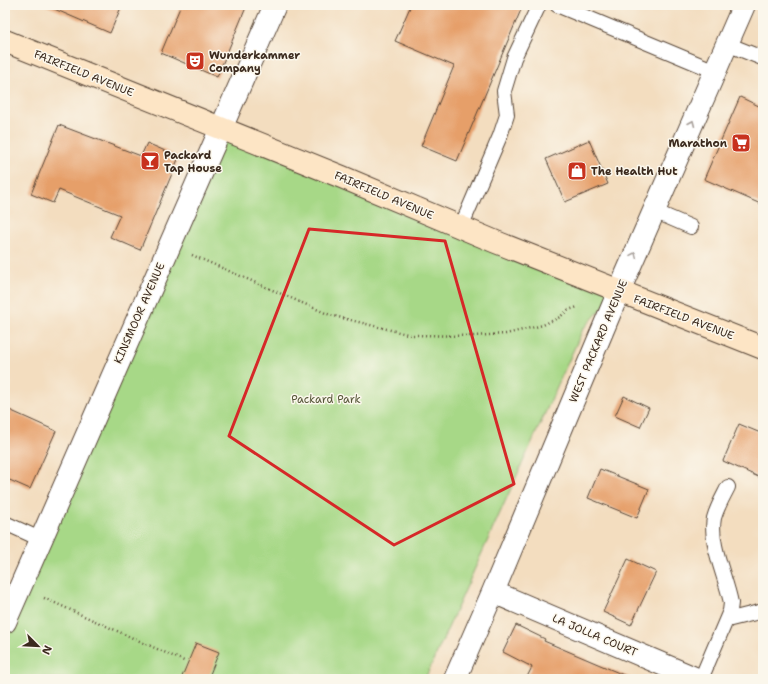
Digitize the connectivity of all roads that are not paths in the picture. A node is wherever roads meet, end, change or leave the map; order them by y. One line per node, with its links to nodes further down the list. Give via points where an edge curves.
1 (275, 5): 9 (street, KINSMOOR AVENUE)
2 (539, 5): 11 (lane, via 512,65 504,91 507,115 500,136)
3 (557, 5): 8 (lane)
4 (744, 5): 6 (street, WEST PACKARD AVENUE)
5 (5, 41): 9 (main road, FAIRFIELD AVENUE)
6 (727, 44): 7 (lane); 8 (street, WEST PACKARD AVENUE)
7 (762, 58)
8 (715, 71): 10 (street, WEST PACKARD AVENUE, one-way to 8)
9 (221, 128): 11 (main road, FAIRFIELD AVENUE); 17 (street, KINSMOOR AVENUE)
10 (654, 211): 12 (lane); 13 (street, WEST PACKARD AVENUE, one-way to 10)
11 (461, 226): 13 (main road, FAIRFIELD AVENUE)
12 (691, 227)
13 (618, 291): 14 (main road, FAIRFIELD AVENUE); 18 (street, WEST PACKARD AVENUE)
14 (763, 348)
15 (728, 487): 20 (lane, via 720,502 713,529 731,602)
16 (5, 523): 17 (lane)
17 (40, 539): 21 (street, KINSMOOR AVENUE)
18 (493, 592): 22 (street, WEST PACKARD AVENUE); 23 (street, LA JOLLA COURT)
19 (763, 613): 20 (lane)
20 (727, 620): 24 (lane)
21 (5, 622)
22 (455, 679)
23 (697, 679)
24 (701, 679)

